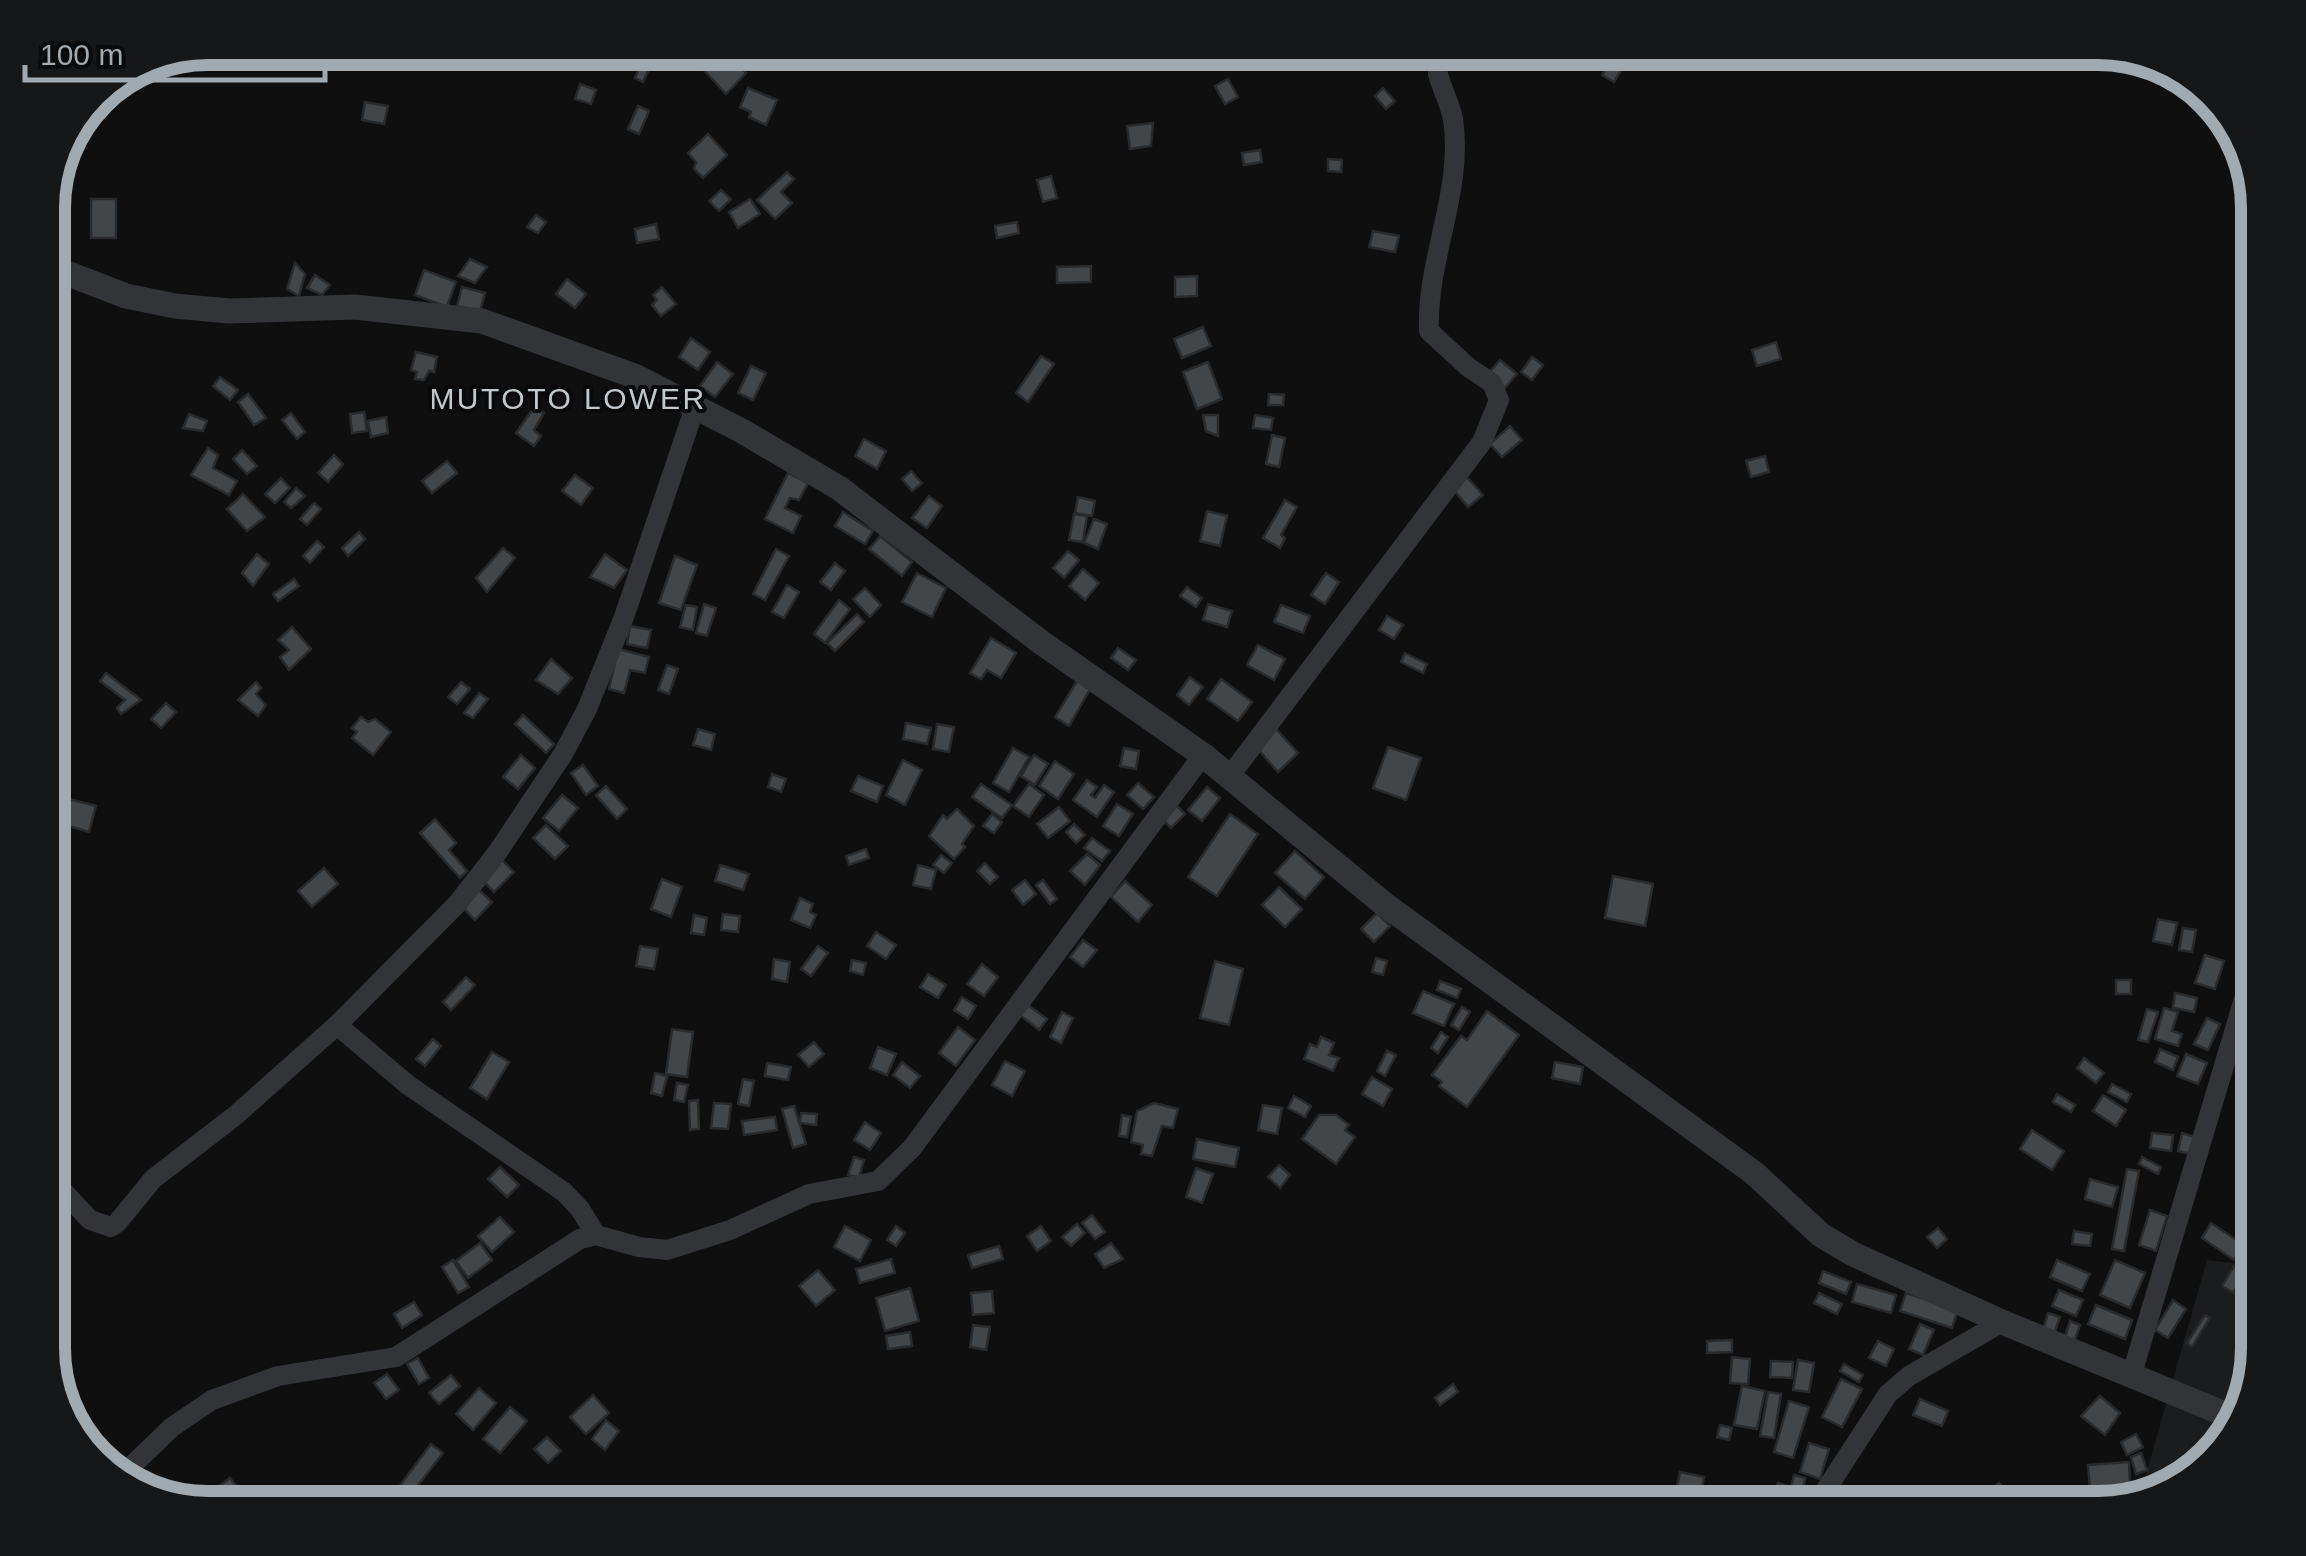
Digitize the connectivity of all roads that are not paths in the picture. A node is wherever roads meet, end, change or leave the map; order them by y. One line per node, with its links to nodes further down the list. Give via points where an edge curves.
1 (1438, 74): 5 (street, via 1453,119 1453,171 1432,275 1429,331 1492,383 1499,400 1482,442)
2 (65, 273): 3 (street, via 175,306 229,312 355,307 482,320 637,377)
3 (695, 407): 4 (street, via 839,488); 7 (street, via 624,616 576,732 458,902)
4 (1202, 755): 5 (street); 9 (street, via 892,1170 878,1181 809,1194 667,1250)
5 (1230, 777): 10 (street, via 1384,904 1754,1173 1821,1235)
6 (2241, 1009): 11 (street)
7 (337, 1025): 8 (street, via 144,1187 111,1227 90,1220); 9 (street, via 408,1084 555,1185)
8 (65, 1193)
9 (596, 1235): 13 (street, via 560,1250 396,1357 278,1376 212,1400)
10 (2002, 1322): 11 (street); 14 (street, via 1888,1394)
11 (2131, 1377): 12 (street)
12 (2224, 1414)
13 (130, 1468)
14 (1825, 1491)

